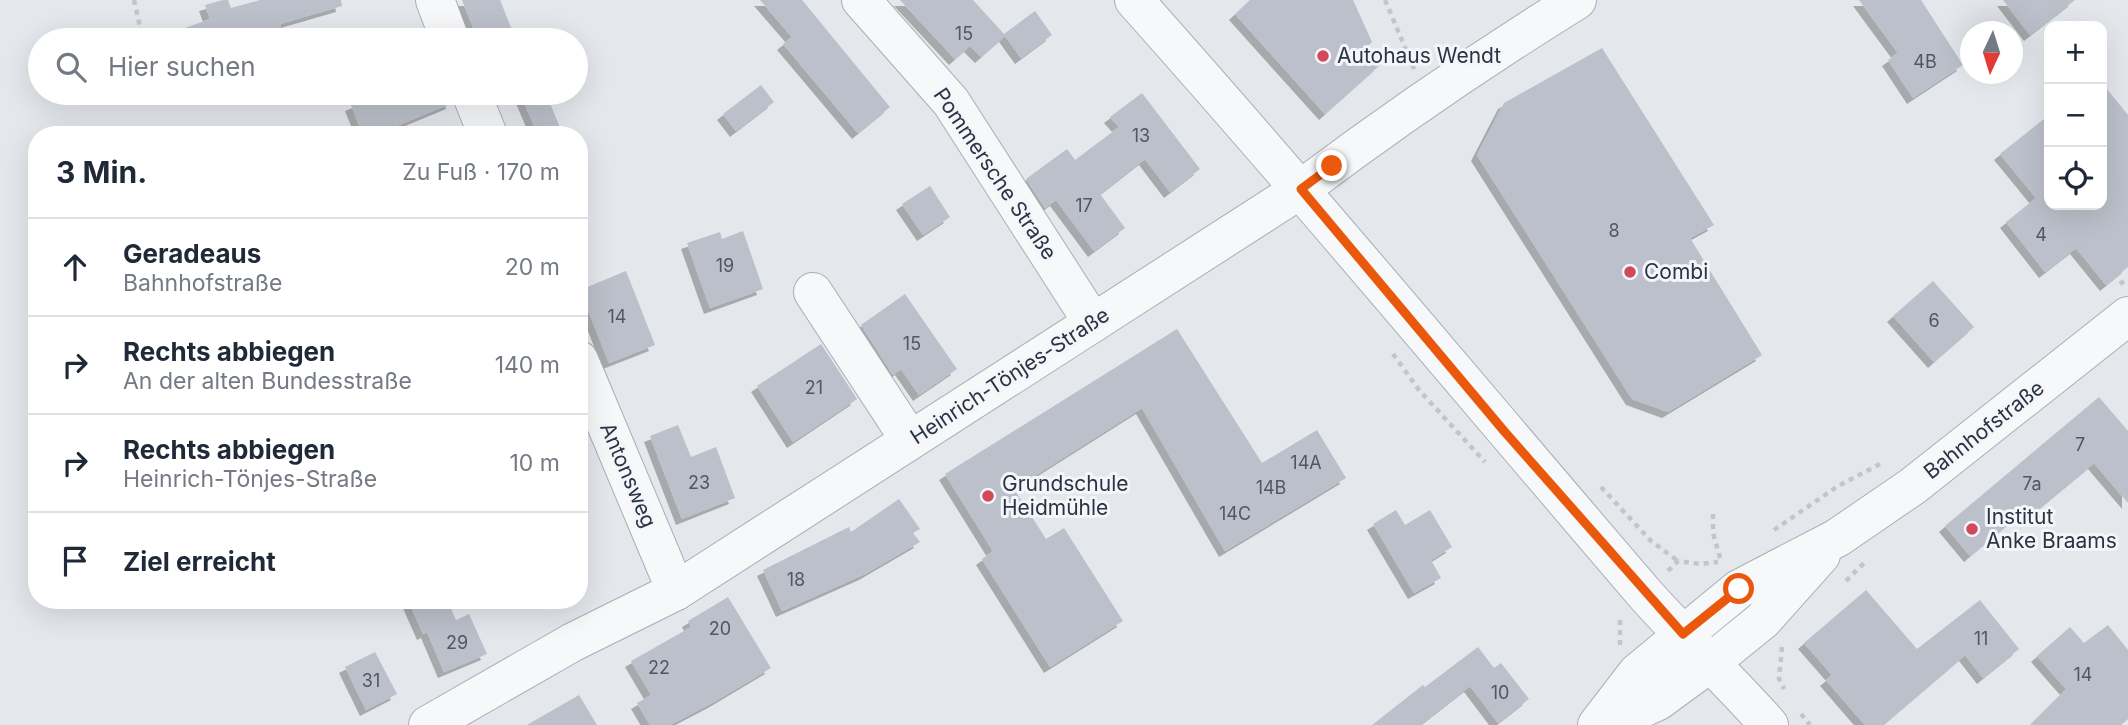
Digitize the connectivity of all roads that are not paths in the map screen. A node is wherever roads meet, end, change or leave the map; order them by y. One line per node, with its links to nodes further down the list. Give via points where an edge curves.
1 (435, 0): 5 (street)
2 (861, 0): 11 (street, Pommersche Straße, via 951,102)
3 (1134, 0): 8 (street)
4 (1577, 0): 8 (street, Heinrich-Tönjes-Straße, via 1397,118)
5 (446, 28)
6 (476, 105): 7 (street)
7 (484, 126)
8 (1301, 189): 11 (street, Heinrich-Tönjes-Straße); 16 (street)
9 (814, 292): 13 (street)
10 (2128, 316): 14 (street, Bahnhofstraße, via 1913,486)
11 (1093, 323): 13 (street, Heinrich-Tönjes-Straße)
12 (588, 381): 15 (street, Antonsweg)
13 (911, 440): 15 (street, Heinrich-Tönjes-Straße)
14 (1837, 538): 16 (street, Bahnhofstraße, via 1739,589); 17 (street, Bahnhofstraße, via 1763,620)
15 (676, 591): 18 (street, Heinrich-Tönjes-Straße, via 573,642)
16 (1683, 634): 17 (street); 19 (street, Bahnhofstraße, via 1637,673)
17 (1710, 663): 20 (street, Bahnhofstraße, via 1658,701); 21 (street)
18 (428, 725)
19 (1597, 725)
20 (1606, 725)
21 (1769, 725)

